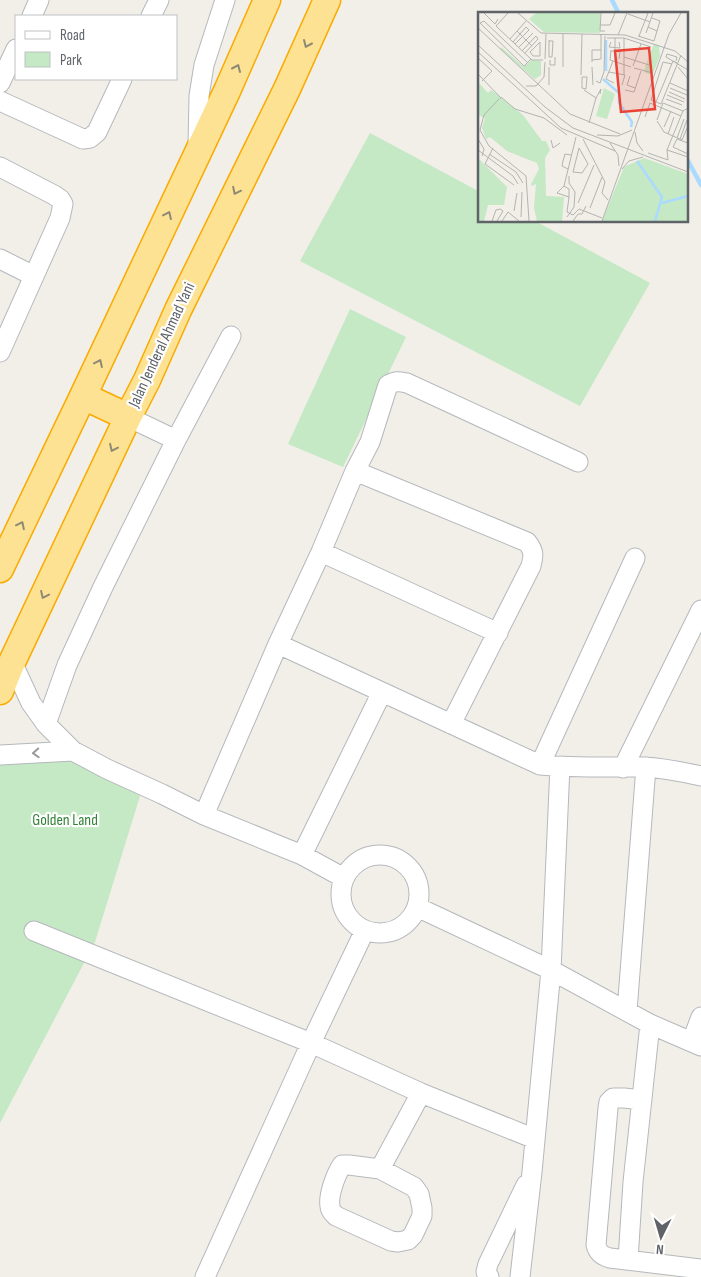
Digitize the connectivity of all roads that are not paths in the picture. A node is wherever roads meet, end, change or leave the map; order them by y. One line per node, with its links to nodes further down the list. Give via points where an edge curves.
1 (39, 0): 6 (street)
2 (159, 0): 7 (street)
3 (225, 0): 12 (street, via 204,65 199,96)
4 (267, 0): 12 (highway, one-way to 4)
5 (327, 0): 19 (highway, Jalan Jenderal Ahmad Yani, one-way to 19, via 287,89 178,310 148,380)
6 (32, 15)
7 (152, 15)
8 (15, 50): 10 (street)
9 (122, 80): 11 (street, via 97,132 90,138 83,139)
10 (0, 83)
11 (0, 101)
12 (198, 151): 18 (highway, one-way to 12)
13 (0, 167): 15 (street, via 54,195 63,204)
14 (0, 259): 15 (street)
15 (34, 276): 17 (street)
16 (231, 336): 20 (street)
17 (0, 350)
18 (83, 396): 19 (highway); 25 (highway, one-way to 18)
19 (128, 416): 20 (street); 29 (highway, Jalan Jenderal Ahmad Yani, one-way to 29)
20 (176, 440): 32 (street, via 67,664)
21 (578, 462): 22 (street, via 398,381 388,386 370,442)
22 (355, 471): 23 (street); 27 (street, via 527,542 533,549 531,566)
23 (321, 552): 27 (street); 28 (street)
24 (635, 558): 36 (street)
25 (0, 569)
26 (701, 610): 39 (street)
27 (498, 633): 33 (street)
28 (278, 644): 31 (street); 41 (street)
29 (12, 662): 30 (highway, Jalan Jenderal Ahmad Yani); 32 (street, via 31,703)
30 (0, 691)
31 (382, 692): 33 (street); 42 (street)
32 (46, 724): 34 (street)
33 (451, 724): 36 (street)
34 (73, 751): 35 (street, one-way to 35); 41 (street)
35 (0, 755)
36 (540, 765): 37 (street)
37 (560, 766): 39 (street); 47 (street)
38 (646, 767): 39 (street); 40 (street); 48 (street)
39 (623, 768)
40 (701, 776)
41 (204, 815): 42 (street)
42 (302, 856): 43 (street)
43 (344, 878): 44 (street, via 362,859 375,855 401,860 417,881 420,894); 45 (street, via 341,890 346,914)
44 (417, 907): 45 (street, via 412,918 402,927 390,932); 47 (street)
45 (366, 930): 51 (street)
46 (34, 931): 51 (street)
47 (551, 970): 48 (street); 55 (street)
48 (626, 1010): 50 (street)
49 (701, 1017): 52 (street)
50 (650, 1024): 52 (street); 54 (street)
51 (311, 1043): 53 (street); 60 (street)
52 (697, 1043)
53 (421, 1093): 55 (street); 56 (street)
54 (642, 1100): 58 (street); 58 (street, via 613,1098 609,1102 596,1245 603,1256)
55 (535, 1139): 57 (street)
56 (380, 1169): 56 (street, via 414,1187 419,1194 422,1216 408,1240 391,1241 331,1212 331,1193 342,1165)
57 (532, 1172): 61 (street, via 488,1264 486,1272); 62 (street)
58 (628, 1260): 59 (street)
59 (701, 1269)
60 (205, 1277)
61 (489, 1277)
62 (520, 1277)

